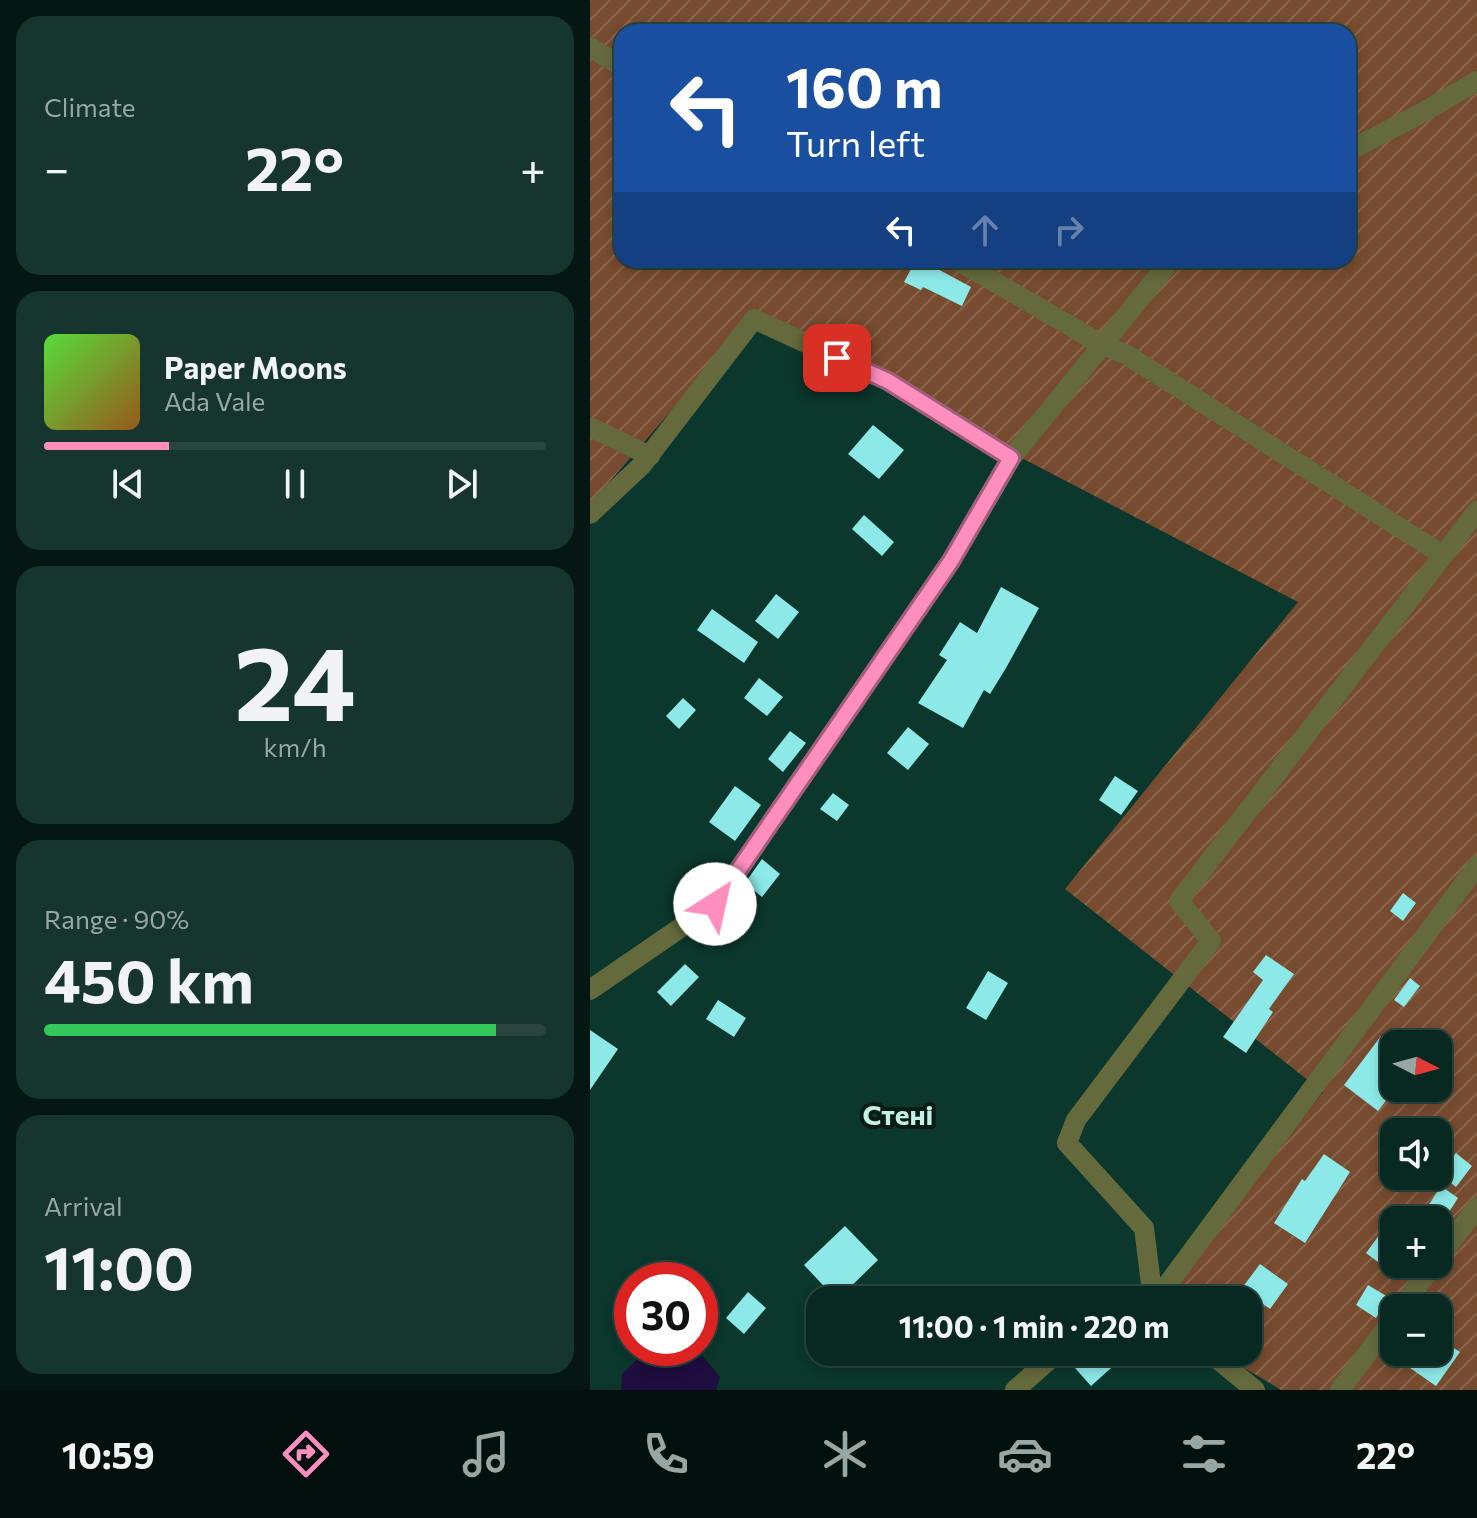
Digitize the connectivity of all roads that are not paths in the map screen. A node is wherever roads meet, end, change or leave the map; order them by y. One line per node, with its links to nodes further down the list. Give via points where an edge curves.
1 (590, 47): 2 (street)
2 (614, 62)
3 (1477, 81): 4 (street)
4 (1356, 147)
5 (971, 268): 7 (street)
6 (1164, 268): 7 (street)
7 (1101, 344): 10 (street); 13 (street, via 1127,355)
8 (590, 427): 9 (street)
9 (650, 456): 10 (street, via 754,319 888,381); 12 (street)
10 (1011, 458): 15 (street, via 951,561 715,904)
11 (1477, 511): 13 (street)
12 (590, 514)
13 (1443, 555): 19 (street, via 1179,901 1211,941 1076,1120 1067,1143 1144,1228)
14 (1477, 866): 20 (street)
15 (590, 990)
16 (1477, 1207): 17 (street)
17 (1452, 1241)
18 (1424, 1278): 21 (street)
19 (1153, 1286)
20 (1165, 1286)
21 (1412, 1294)
22 (1380, 1337): 27 (street)
23 (1042, 1366): 25 (street)
24 (1226, 1366): 26 (street)
25 (1015, 1390)
26 (1255, 1390)
27 (1340, 1390)

